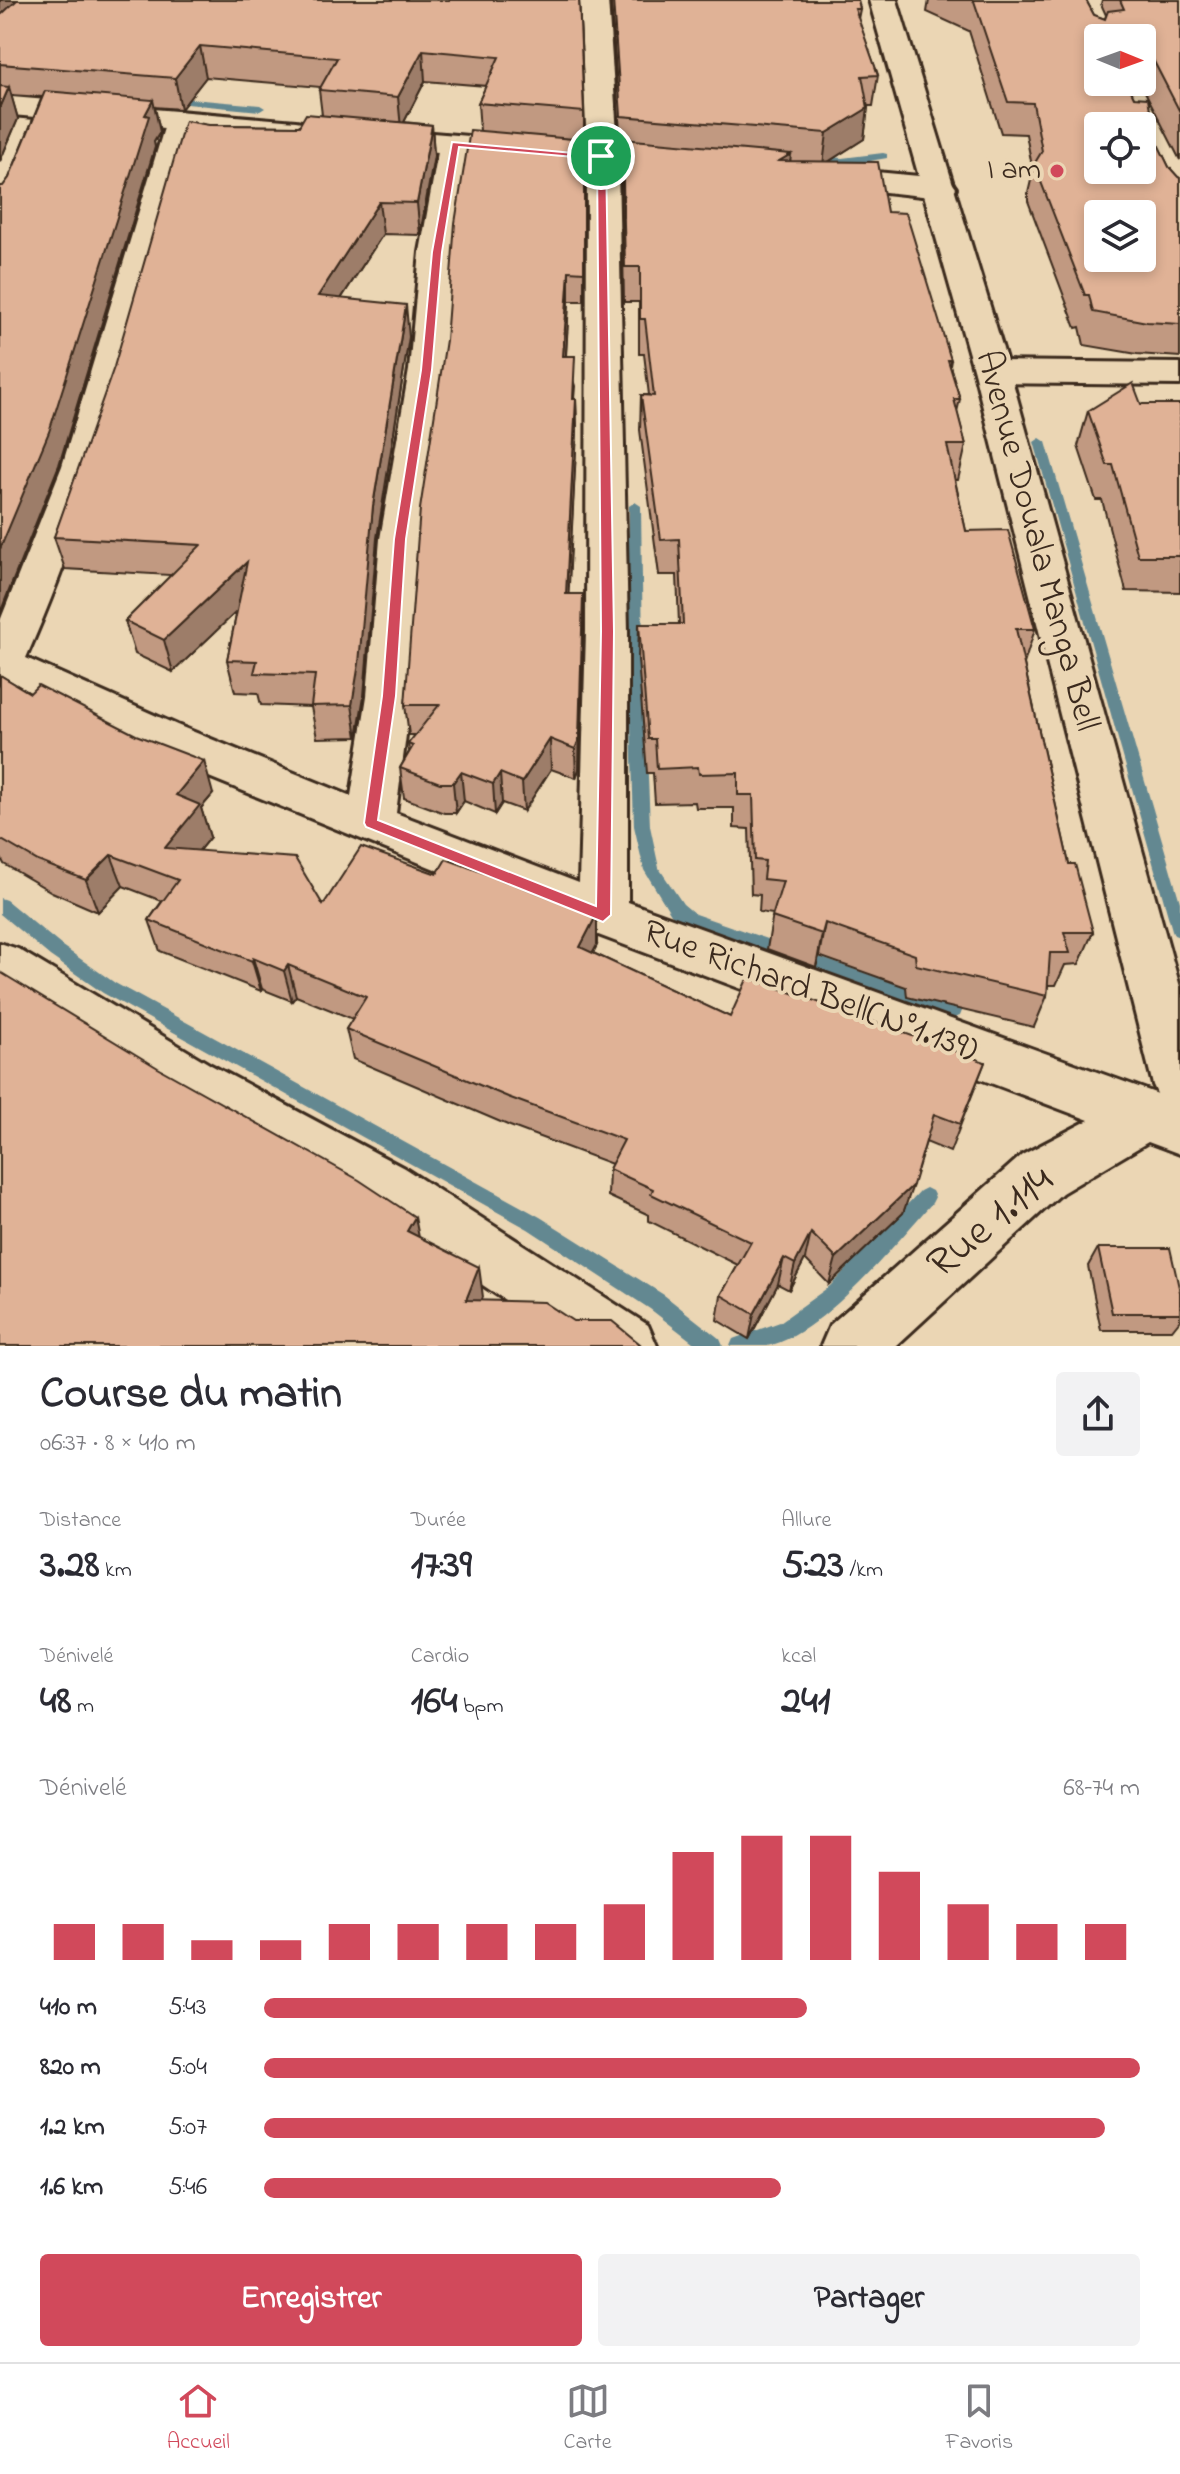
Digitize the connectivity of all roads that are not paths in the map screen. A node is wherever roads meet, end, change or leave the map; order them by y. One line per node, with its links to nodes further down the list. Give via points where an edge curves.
1 (883, 0): 9 (street, Avenue Douala Manga Bell)
2 (585, 2): 6 (street, via 602,113)
3 (0, 105): 4 (street, via 35,123)
4 (182, 120): 5 (street); 12 (street, via 52,549)
5 (455, 144): 6 (street); 13 (street, via 400,539 389,696)
6 (601, 156): 7 (street); 14 (street, via 607,631)
7 (709, 167)
8 (801, 175): 9 (street)
9 (940, 188): 10 (street, Avenue Douala Manga Bell)
10 (992, 372): 11 (street); 16 (street, Avenue Douala Manga Bell)
11 (1180, 374)
12 (1, 665): 13 (street, Rue Richard Bell(N°1.139), via 94,710)
13 (371, 823): 14 (street, Rue Richard Bell(N°1.139))
14 (603, 915): 16 (street, Rue Richard Bell(N°1.139))
15 (0, 965): 17 (street, via 192,1082 384,1187)
16 (1167, 1109): 18 (street, Rue 1.114, via 1042,1174)
17 (627, 1346)
18 (851, 1346)

